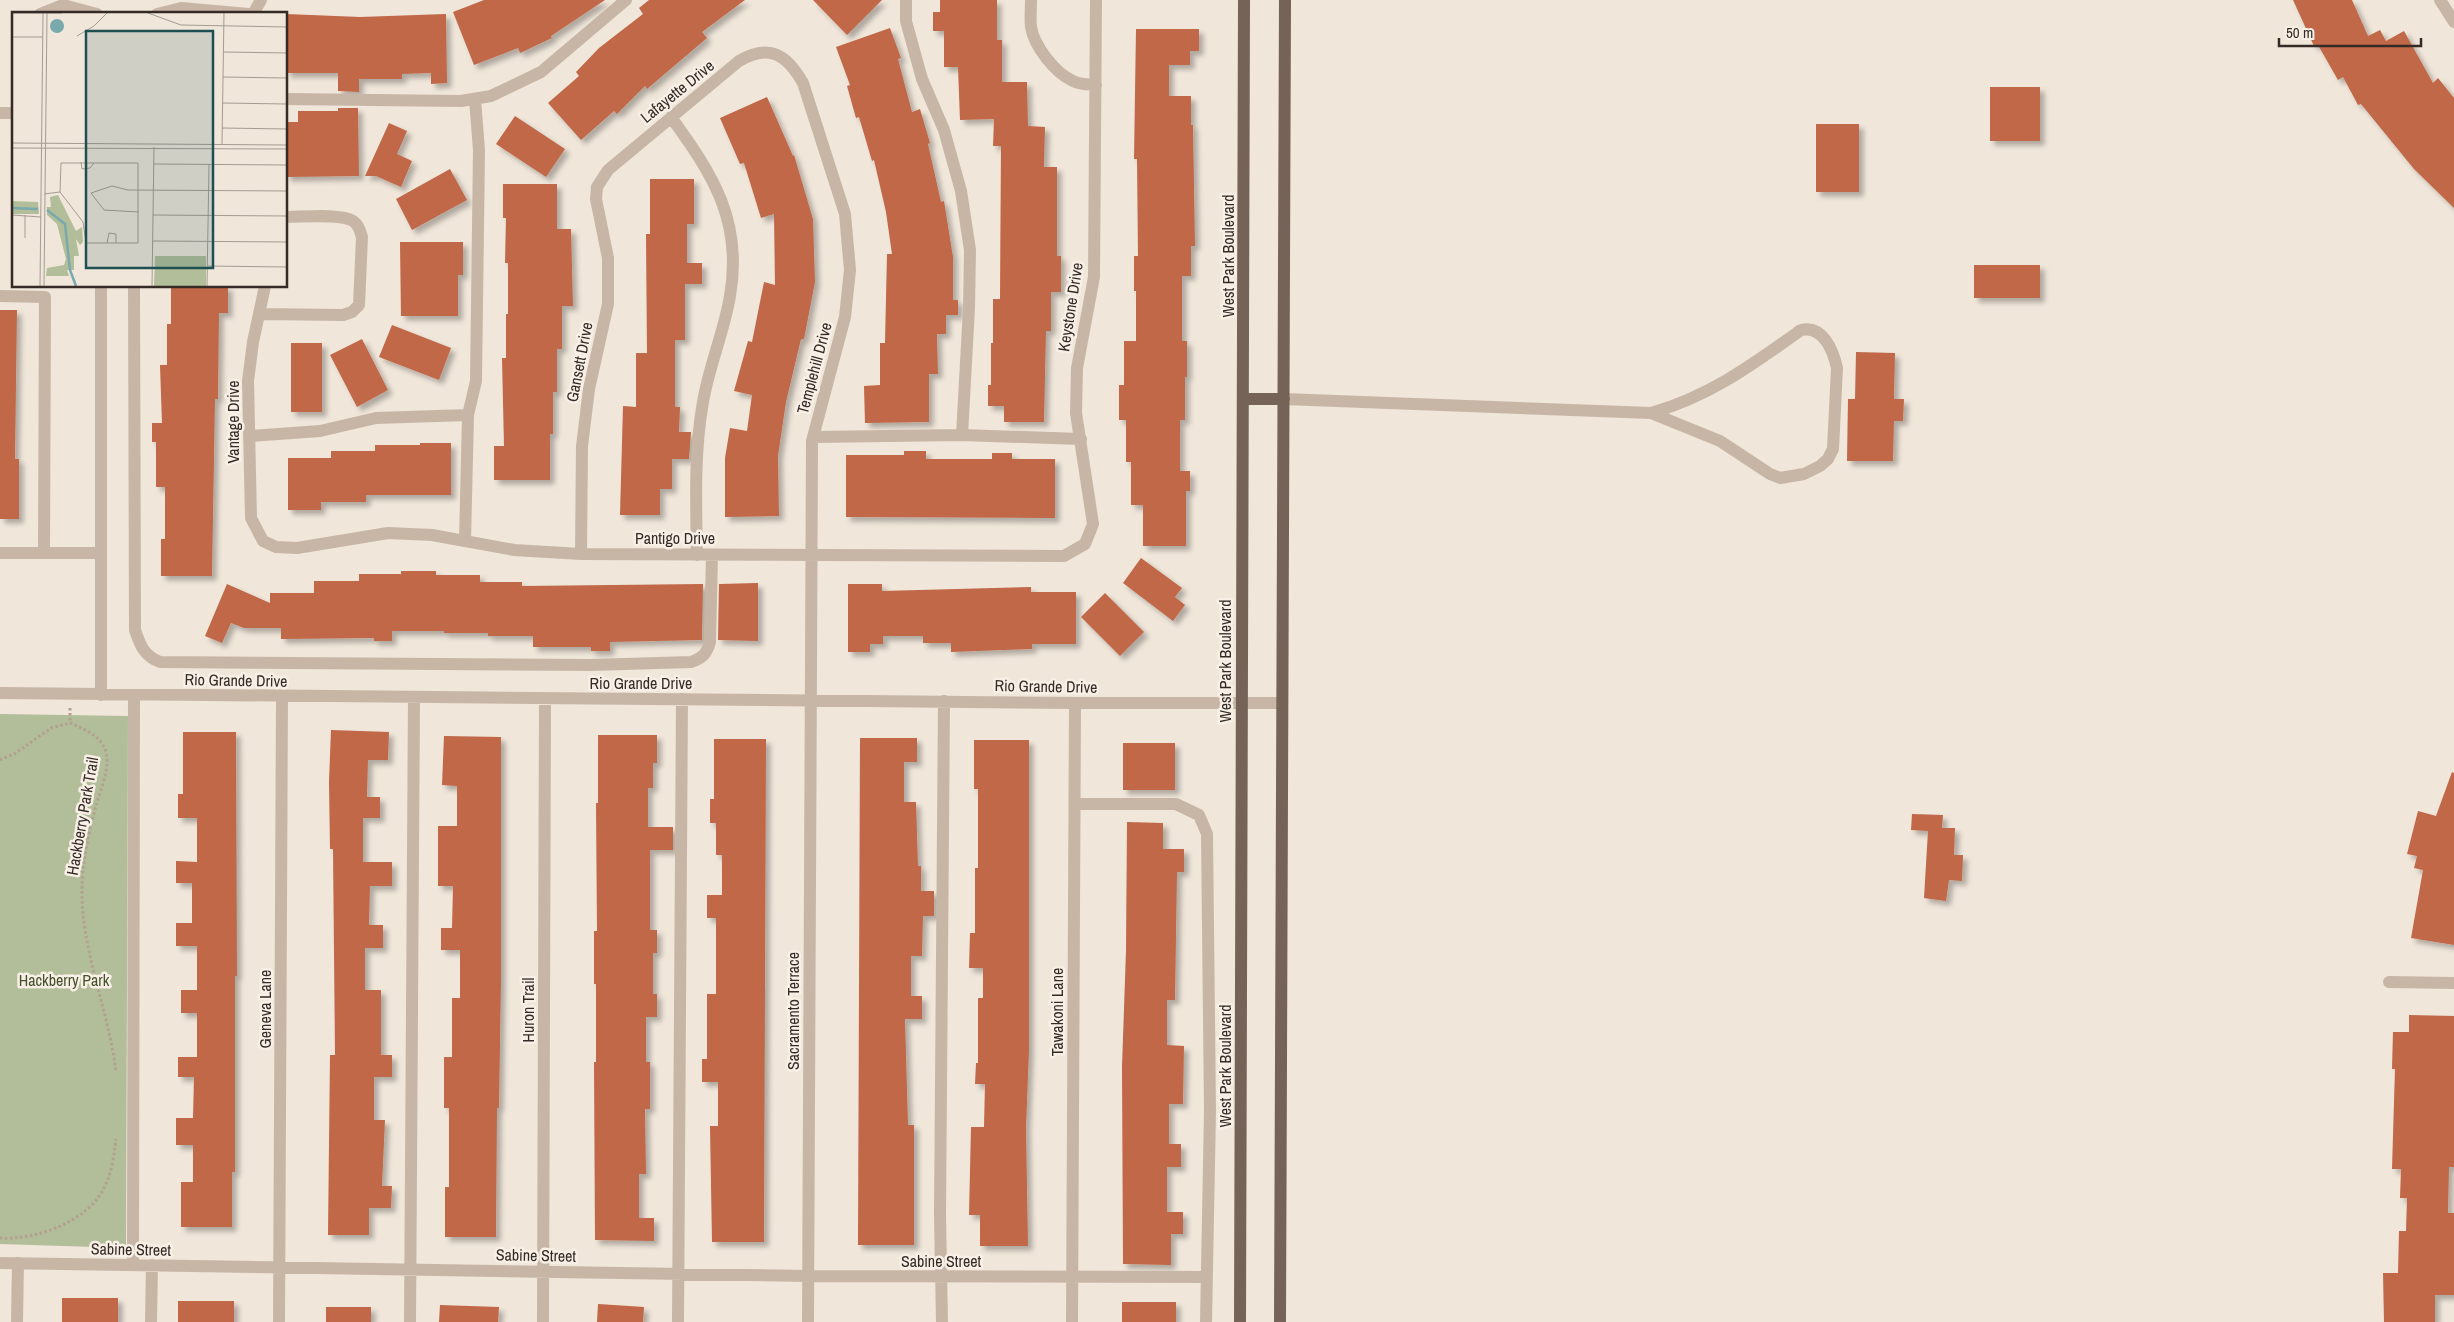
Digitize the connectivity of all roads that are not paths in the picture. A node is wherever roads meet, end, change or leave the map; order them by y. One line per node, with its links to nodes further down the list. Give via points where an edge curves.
1 (261, 0): 13 (street)
2 (626, 0): 17 (street, via 541,72 491,96)
3 (906, 0): 31 (street, via 906,21 922,80 944,130 961,190 970,250 970,308)
4 (1031, 0): 16 (street, via 1031,28 1038,46 1071,80)
5 (1096, 0): 16 (street, Keystone Drive)
6 (1244, 0): 27 (main road, West Park Boulevard)
7 (1285, 0): 28 (main road)
8 (2440, 0): 14 (street)
9 (45, 12): 10 (street, via 63,5)
10 (89, 12)
11 (165, 12): 12 (street, via 182,8)
12 (228, 12)
13 (252, 12)
14 (2454, 22)
15 (783, 58): 19 (street, Lafayette Drive, via 762,52 750,55); 33 (street, Templehill Drive, via 792,64 803,83 845,214 850,270 845,316)
16 (1096, 84): 34 (street, Keystone Drive, via 1094,277 1077,368 1076,413)
17 (476, 99): 18 (street); 30 (street, via 479,150 476,380)
18 (288, 100)
19 (671, 118): 20 (street, Lafayette Drive); 42 (street, via 717,187 732,238 730,296 702,404 698,443)
20 (601, 178): 41 (street, Gansett Drive, via 596,199 608,258 608,304 589,389 582,446)
21 (288, 217): 26 (street, via 342,217 359,227 362,237 359,304 352,312 343,315)
22 (101, 288): 40 (street)
23 (134, 288): 43 (street, via 135,630 150,658 160,662 591,665 691,662 708,651 710,642)
24 (264, 288): 26 (street, Vantage Drive)
25 (0, 296): 39 (street, via 45,297)
26 (260, 314): 32 (street, Vantage Drive, via 248,380)
27 (1244, 399): 28 (main road); 55 (main road, West Park Boulevard)
28 (1284, 399): 29 (street); 56 (main road)
29 (1652, 413): 29 (street, via 1720,441 1770,474 1791,478 1828,459 1833,449 1835,357 1822,335 1815,330 1801,330 1716,388)
30 (468, 415): 32 (street, via 376,418 320,431); 35 (street)
31 (962, 435): 33 (street); 34 (street)
32 (249, 436): 36 (street, Vantage Drive, via 251,518 263,540)
33 (813, 437): 44 (street, Templehill Drive)
34 (1080, 439): 37 (street, Keystone Drive, via 1094,524 1085,544)
35 (465, 541): 36 (street, Pantigo Drive, via 432,535 388,533 297,548); 41 (street, Pantigo Drive, via 514,550)
36 (276, 547)
37 (1076, 551): 44 (street, Pantigo Drive, via 1064,556)
38 (0, 553): 39 (street)
39 (44, 553): 40 (street)
40 (100, 553): 46 (street)
41 (582, 554): 42 (street, Pantigo Drive)
42 (697, 555): 43 (street, Pantigo Drive)
43 (712, 555): 44 (street, Pantigo Drive)
44 (811, 555): 52 (street, Templehill Drive)
45 (0, 693): 46 (street, Rio Grande Drive)
46 (101, 695): 47 (street, Rio Grande Drive)
47 (134, 695): 48 (street, Rio Grande Drive); 62 (street)
48 (282, 696): 49 (street, Rio Grande Drive); 64 (street, Geneva Lane)
49 (414, 698): 50 (street, Rio Grande Drive); 65 (street)
50 (545, 699): 51 (street, Rio Grande Drive); 66 (street, Huron Trail)
51 (682, 699): 52 (street, Rio Grande Drive); 67 (street)
52 (810, 700): 53 (street, Rio Grande Drive); 68 (street, Sacramento Terrace)
53 (944, 701): 54 (street, Rio Grande Drive); 69 (street)
54 (1075, 703): 55 (street, Rio Grande Drive); 57 (street, Tawakoni Lane)
55 (1241, 703): 56 (street, Rio Grande Drive); 82 (main road, West Park Boulevard)
56 (1282, 703): 83 (main road)
57 (1074, 804): 70 (street, via 1176,804 1199,815 1207,834 1210,1111); 71 (street, Tawakoni Lane)
58 (2389, 982): 59 (street)
59 (2454, 982)
60 (0, 1263): 61 (street, Sabine Street)
61 (18, 1263): 62 (street, Sabine Street); 72 (street)
62 (133, 1265): 63 (street, Sabine Street)
63 (152, 1266): 64 (street, Sabine Street); 73 (street)
64 (280, 1268): 65 (street, Sabine Street); 74 (street, Geneva Lane)
65 (410, 1270): 66 (street, Sabine Street); 75 (street)
66 (544, 1272): 67 (street, Sabine Street); 76 (street, Huron Trail)
67 (678, 1274): 68 (street, Sabine Street); 77 (street)
68 (809, 1276): 69 (street, Sabine Street); 78 (street, Sacramento Terrace)
69 (942, 1277): 71 (street, Sabine Street); 79 (street)
70 (1206, 1277): 71 (street, Sabine Street); 81 (street)
71 (1072, 1278): 80 (street, Tawakoni Lane)
72 (18, 1322)
73 (151, 1322)
74 (279, 1322)
75 (410, 1322)
76 (543, 1322)
77 (678, 1322)
78 (808, 1322)
79 (942, 1322)
80 (1072, 1322)
81 (1206, 1322)
82 (1240, 1322)
83 (1280, 1322)

